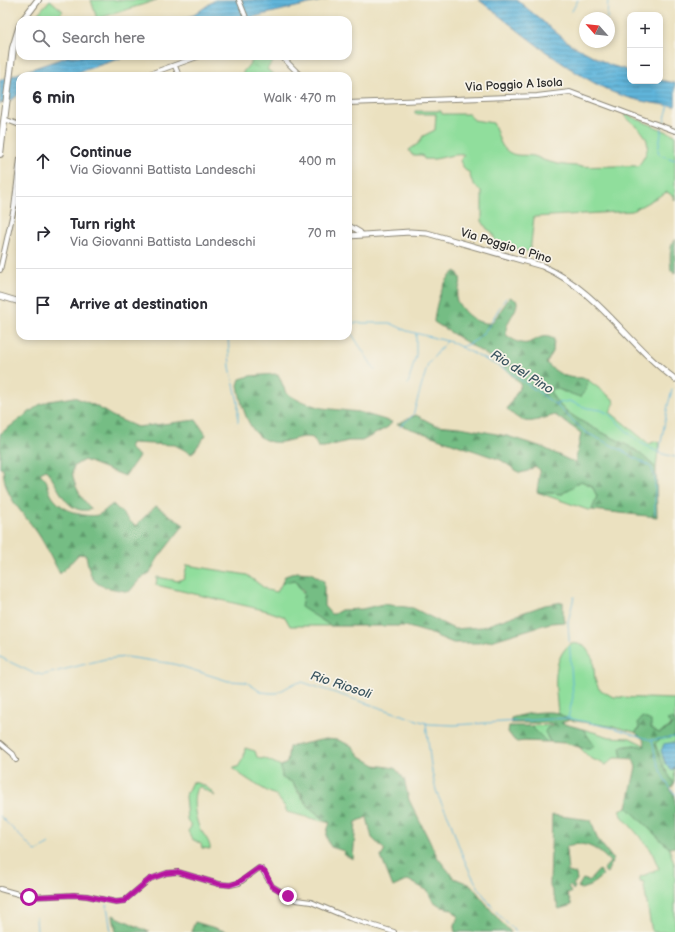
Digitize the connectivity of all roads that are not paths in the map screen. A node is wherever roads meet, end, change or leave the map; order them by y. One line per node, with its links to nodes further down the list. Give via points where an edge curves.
1 (38, 0): 3 (main road)
2 (239, 0): 4 (street)
3 (26, 16)
4 (246, 16)
5 (16, 38): 13 (main road)
6 (190, 60): 8 (street)
7 (285, 60): 11 (street)
8 (175, 66): 9 (street); 10 (street)
9 (156, 72)
10 (177, 72)
11 (297, 72)
12 (352, 103): 15 (street, Via Poggio A Isola, via 537,96 570,92)
13 (5, 117): 14 (street); 16 (main road)
14 (16, 123)
15 (675, 131)
16 (0, 154)
17 (16, 192): 19 (street)
18 (16, 204): 19 (street)
19 (14, 208): 23 (street)
20 (352, 227): 21 (street)
21 (362, 235): 22 (street, Via Poggio a Pino); 26 (street, Via Poggio a Pino, via 427,233 557,272 600,304 646,355)
22 (352, 236)
23 (0, 270)
24 (0, 296): 25 (street)
25 (16, 301)
26 (675, 379)
27 (0, 743): 28 (street)
28 (16, 760)
29 (0, 890): 30 (street, via 5,889 29,897 74,895 116,902 124,901 150,879 167,873 178,872 230,885 259,868 265,872 272,886 292,898 311,902 349,918)
30 (394, 932)

